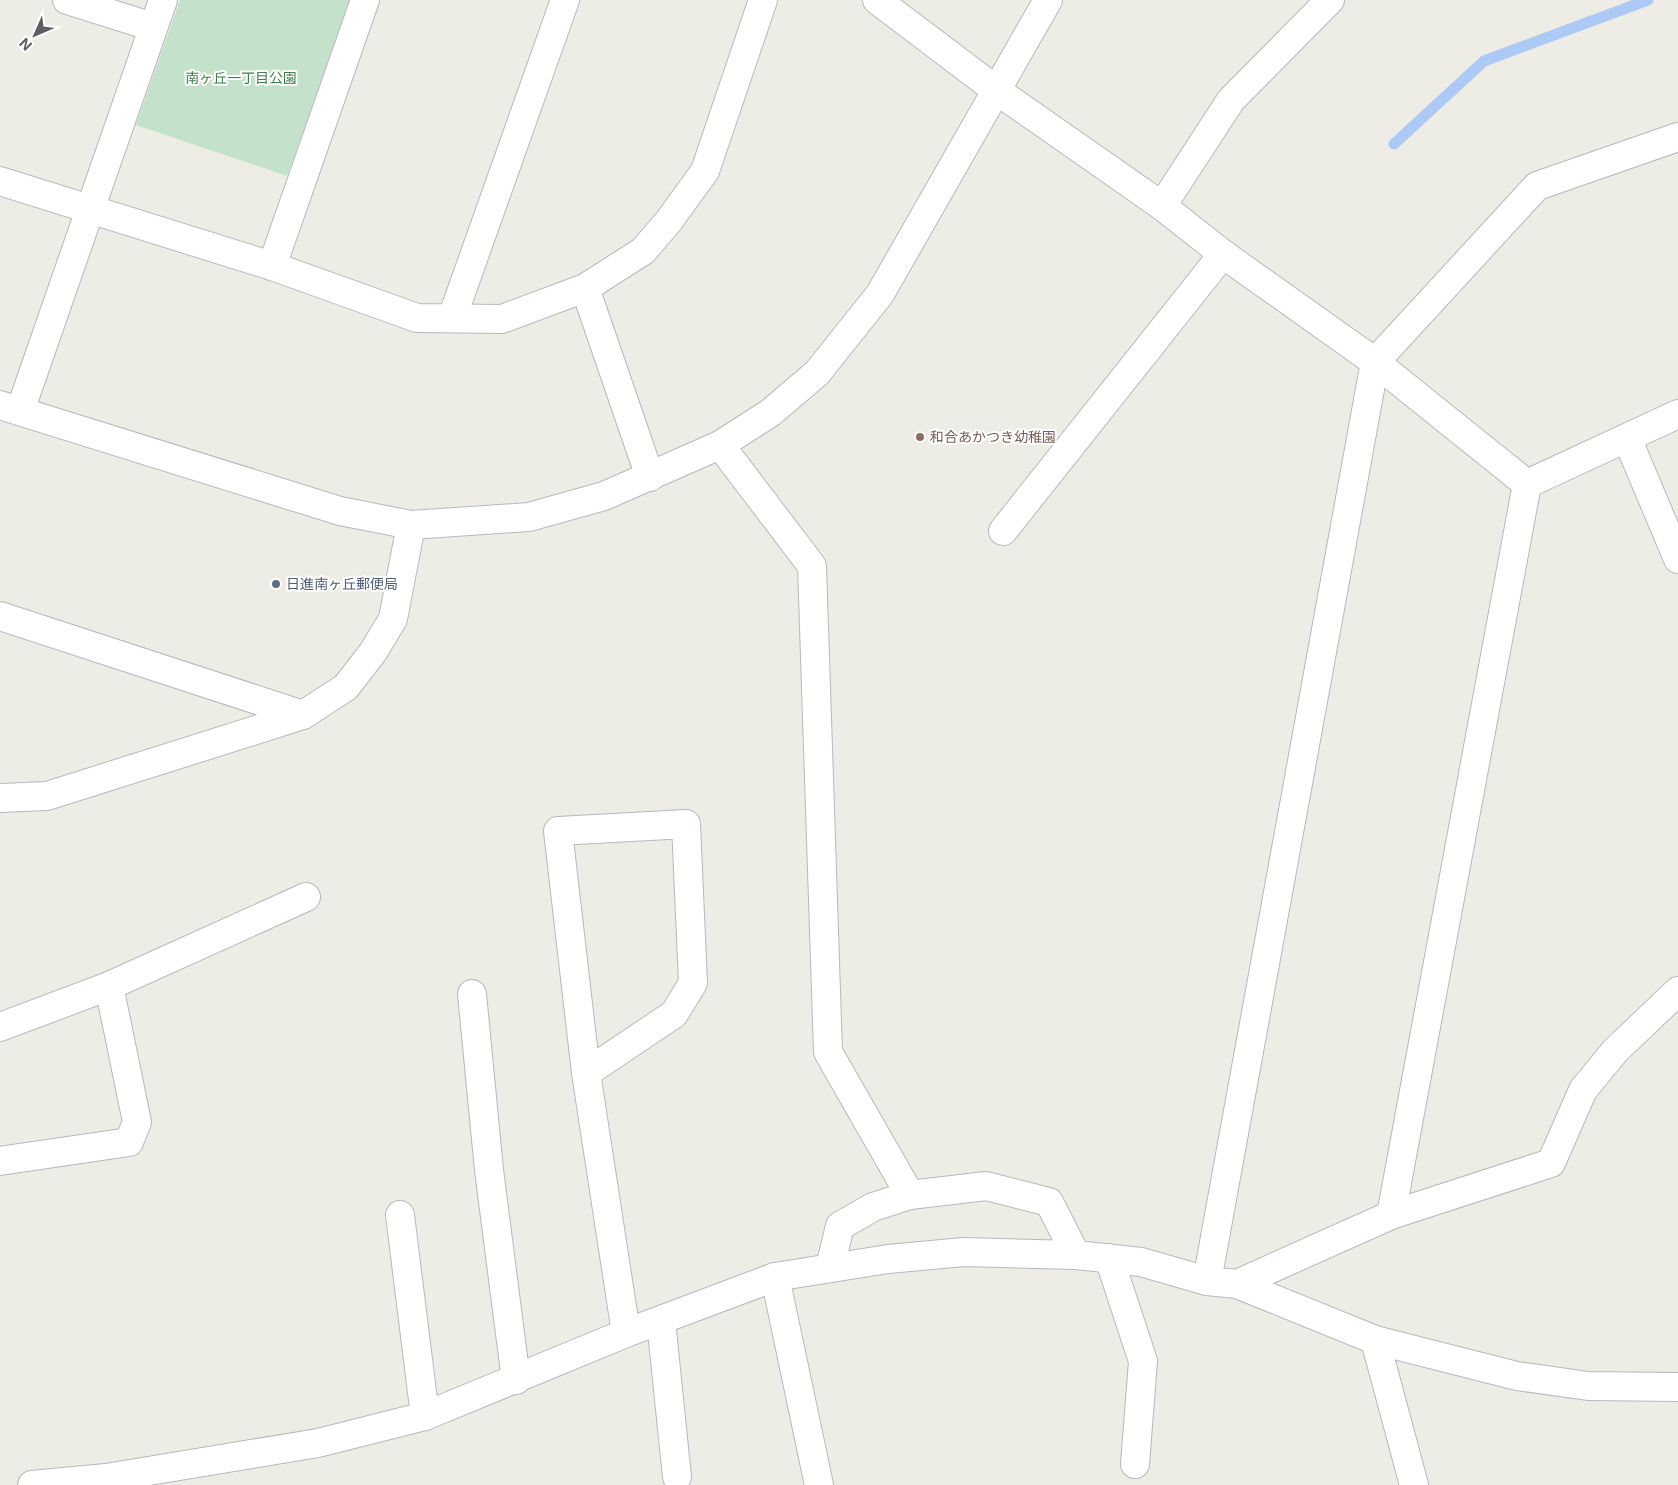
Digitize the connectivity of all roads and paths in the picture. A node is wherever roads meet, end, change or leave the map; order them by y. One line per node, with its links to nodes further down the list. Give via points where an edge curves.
1 (67, 0): 9 (street)
2 (163, 0): 9 (street)
3 (365, 0): 16 (street)
4 (564, 0): 18 (street)
5 (763, 0): 17 (street, via 705,171 643,251)
6 (877, 0): 10 (street)
7 (1048, 0): 10 (street)
8 (1330, 0): 13 (street, via 1231,100)
9 (153, 27): 14 (street)
10 (996, 90): 13 (street); 23 (street, via 880,294 817,373 770,413)
11 (1678, 137): 19 (street, via 1537,186)
12 (0, 181): 14 (street)
13 (1162, 206): 15 (street)
14 (90, 211): 16 (street); 20 (street)
15 (1223, 254): 19 (street); 27 (street)
16 (272, 266): 18 (street, via 417,318)
17 (585, 288): 18 (street, via 502,319); 24 (street)
18 (452, 318)
19 (1375, 362): 25 (street); 46 (street)
20 (10, 408): 26 (street, via 340,511)
21 (1678, 414): 22 (street)
22 (1627, 438): 25 (street); 28 (street)
23 (720, 445): 24 (street); 39 (street, via 812,566 828,1052)
24 (650, 477): 26 (street, via 604,496 529,517)
25 (1527, 484): 41 (street)
26 (411, 525): 30 (street, via 393,619 373,652 346,686)
27 (1003, 531)
28 (1678, 559)
29 (0, 616): 30 (street)
30 (303, 714): 31 (street, via 47,796)
31 (0, 798)
32 (306, 897): 33 (street)
33 (109, 986): 36 (street); 38 (street, via 137,1122 129,1142)
34 (1678, 991): 41 (street, via 1615,1051 1583,1090 1551,1163)
35 (472, 994): 51 (street, via 489,1170)
36 (0, 1027)
37 (586, 1073): 37 (street, via 558,830 686,824 693,982 674,1014); 49 (street)
38 (0, 1161)
39 (910, 1195): 42 (street, via 986,1186 1048,1202); 44 (street, via 873,1207 840,1226)
40 (400, 1214): 53 (street)
41 (1391, 1215): 47 (street)
42 (1076, 1255): 43 (street); 44 (street, via 964,1252)
43 (1109, 1258): 46 (street, via 1141,1262); 54 (street, via 1143,1361)
44 (830, 1267): 45 (street)
45 (775, 1277): 48 (street); 57 (street)
46 (1207, 1281): 47 (street)
47 (1237, 1284): 50 (street)
48 (660, 1320): 49 (street); 55 (street)
49 (626, 1333): 51 (street)
50 (1375, 1340): 52 (street, via 1517,1376 1588,1386); 58 (street)
51 (516, 1380): 53 (street)
52 (1678, 1387)
53 (425, 1416): 56 (street, via 318,1443 106,1478)
54 (1135, 1464)
55 (677, 1477)
56 (32, 1485)
57 (819, 1485)
58 (1414, 1485)

